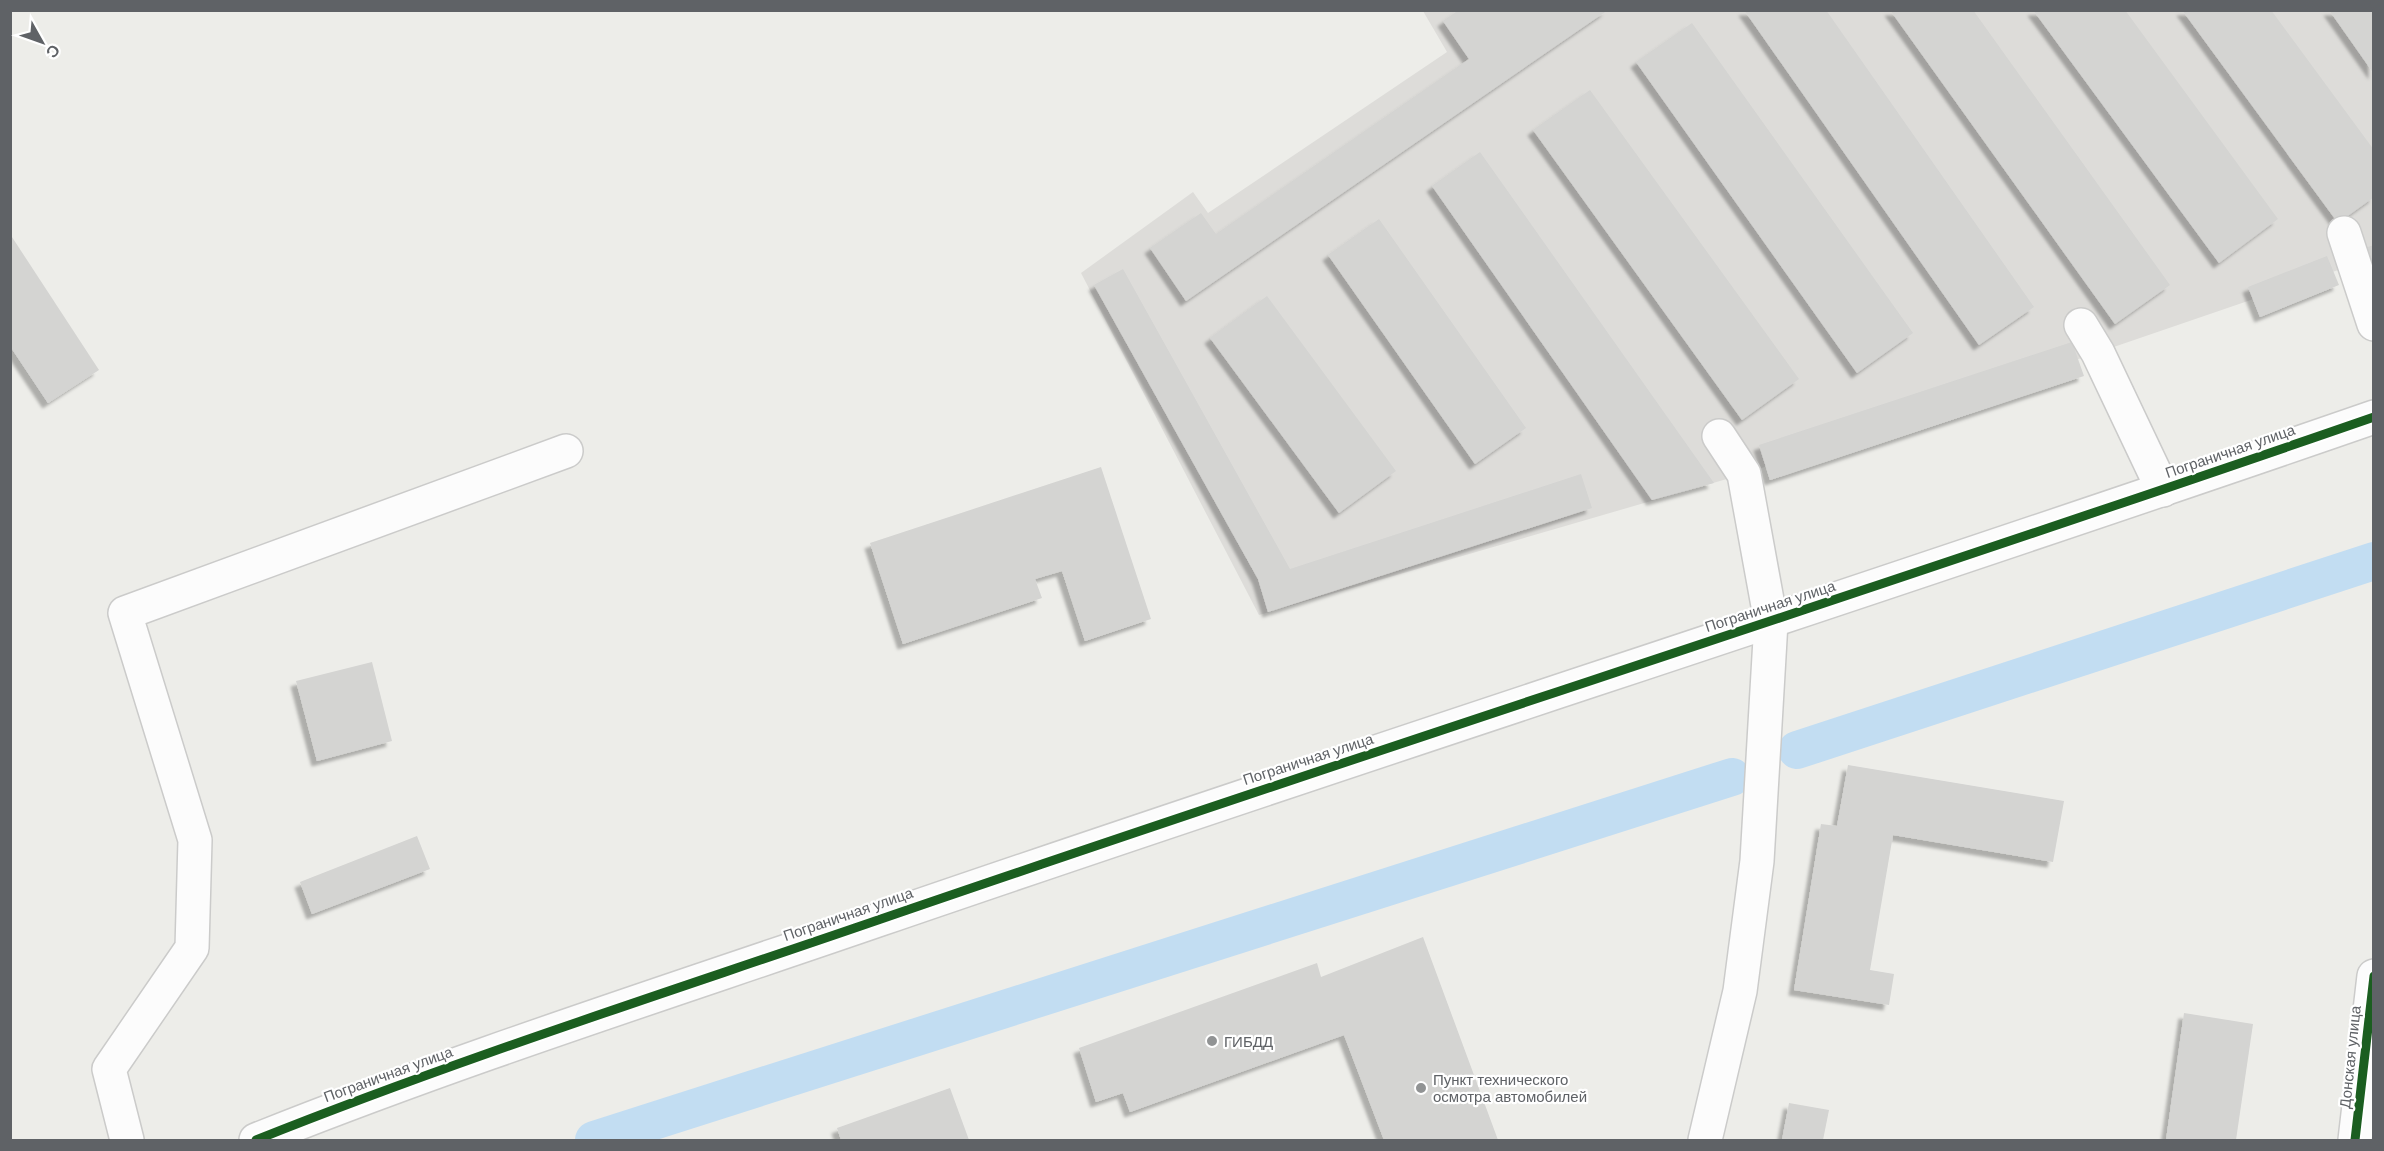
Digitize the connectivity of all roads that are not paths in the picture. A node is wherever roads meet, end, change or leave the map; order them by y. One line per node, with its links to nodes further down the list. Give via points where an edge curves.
1 (2344, 233): 2 (street)
2 (2373, 324)
3 (2081, 325): 7 (street)
4 (2373, 417): 7 (street, Пограничная улица)
5 (1719, 436): 8 (street, via 1744,474)
6 (566, 451): 11 (street, via 125,613 195,840 192,948 110,1069)
7 (2163, 490): 8 (street, Пограничная улица)
8 (1771, 622): 12 (street, Пограничная улица, via 1055,859 378,1092); 13 (street, via 1757,861 1740,991)
9 (2373, 976): 10 (street, Донская улица)
10 (2362, 1130)
11 (126, 1140)
12 (256, 1140)
13 (1705, 1140)

